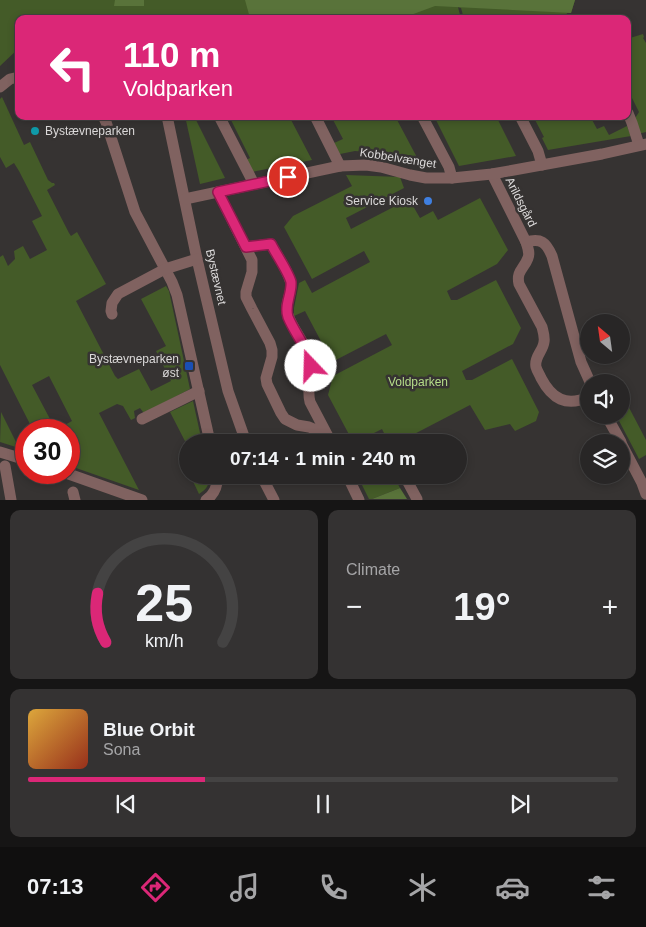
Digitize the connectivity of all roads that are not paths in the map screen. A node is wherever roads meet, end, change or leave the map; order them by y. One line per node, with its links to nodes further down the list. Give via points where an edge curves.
1 (15, 78): 2 (street)
2 (0, 87)
3 (105, 120): 21 (street, via 135,212)
4 (169, 120): 17 (street, Bystævnet)
5 (221, 120): 15 (street)
6 (318, 120): 12 (street)
7 (424, 120): 14 (street, Kobbelvænget)
8 (522, 120): 11 (street)
9 (631, 120): 10 (street, Kobbelvænget)
10 (642, 145): 11 (street, Kobbelvænget)
11 (542, 165): 13 (street, Kobbelvænget)
12 (340, 166): 14 (street, Kobbelvænget, via 366,165 426,178); 15 (street, Kobbelvænget)
13 (492, 174): 14 (street, Kobbelvænget); 18 (street, Arildsgård)
14 (452, 178)
15 (254, 184): 16 (street, Kobbelvænget)
16 (218, 192): 17 (street, Kobbelvænget); 19 (street)
17 (185, 200): 20 (street, Bystævnet)
18 (526, 242): 23 (street, Arildsgård, via 538,240 552,256); 25 (street, Arildsgård, via 528,258 518,278 544,334 536,368 554,396 572,402)
19 (246, 247): 29 (street, via 253,265 246,297 272,350 267,384 285,419); 30 (street, via 271,244 289,277 288,316 310,357 308,396)
20 (198, 259): 21 (street); 28 (street, Bystævnet, via 228,391)
21 (165, 269): 22 (street, via 118,294 112,303); 24 (street, via 177,295)
22 (112, 314)
23 (586, 374)
24 (199, 391): 26 (street); 27 (street)
25 (580, 400)
26 (142, 419)
27 (208, 434)
28 (243, 434)
29 (322, 434)
30 (327, 434)
31 (0, 452): 32 (street)
32 (15, 457)
33 (630, 460): 40 (street)
34 (5, 466): 42 (street)
35 (80, 478): 43 (street)
36 (217, 484): 44 (street, via 215,492)
37 (266, 484): 45 (street)
38 (352, 484): 46 (street)
39 (409, 484): 41 (street)
40 (646, 494)
41 (417, 499)
42 (11, 500)
43 (142, 500)
44 (206, 500)
45 (274, 500)
46 (360, 500)

